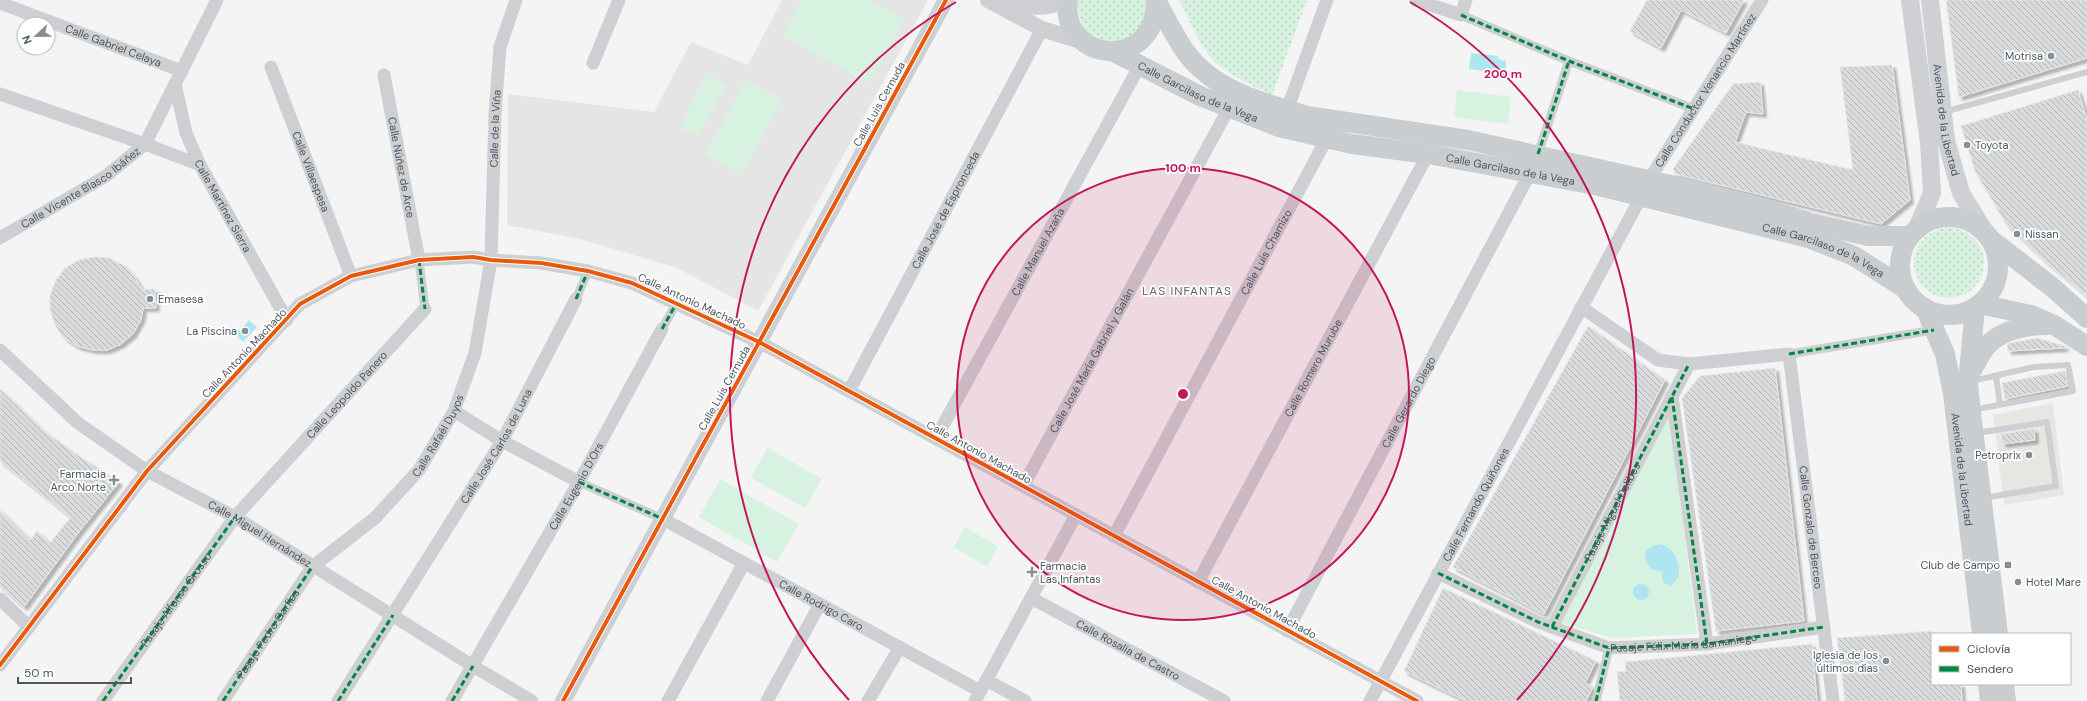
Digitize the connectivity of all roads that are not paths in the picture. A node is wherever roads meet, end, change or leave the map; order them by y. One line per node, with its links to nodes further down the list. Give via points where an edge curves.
1 (217, 0): 25 (street, Calle Vicente Blasco Ibáñez)
2 (516, 0): 45 (street, Calle de la Viña, via 500,47 495,114)
3 (619, 0): 22 (street)
4 (946, 0): 60 (street, Calle Luis Cernuda)
5 (988, 0): 18 (street)
6 (1003, 0): 7 (street, via 1042,7)
7 (1061, 0)
8 (1068, 0): 19 (main road, via 1069,21 1075,33)
9 (1156, 0): 20 (main road, via 1156,15 1151,30 1141,41 1128,49); 32 (main road, Calle Garcilaso de la Vega, via 1184,51 1208,77)
10 (1327, 0): 32 (street)
11 (1416, 0): 17 (street)
12 (1466, 0): 17 (street)
13 (1762, 0): 31 (street, Calle Conductor Venancio Martínez)
14 (1910, 0): 41 (main road, Avenida de la Libertad, via 1929,143 1932,193)
15 (1930, 0): 33 (main road, Avenida de la Libertad)
16 (0, 3): 25 (street, Calle Gabriel Celaya)
17 (1461, 15): 21 (street)
18 (1042, 29): 19 (street); 67 (street, Calle José de Espronceda)
19 (1084, 42): 20 (main road, via 1098,50)
20 (1114, 52): 23 (main road, Calle Garcilaso de la Vega)
21 (1569, 61): 31 (street); 37 (street)
22 (593, 63)
23 (1140, 65): 30 (main road, Calle Garcilaso de la Vega); 73 (street, Calle Manuel Azaña)
24 (271, 67): 47 (street, Calle Villaespesa)
25 (182, 71): 28 (street, Calle Vicente Blasco Ibáñez)
26 (2087, 72): 33 (lane)
27 (384, 75): 44 (street, Calle Núñez de Arce)
28 (175, 84): 35 (street, Calle Vicente Blasco Ibáñez); 38 (street, Calle Martínez Sierra, via 186,133)
29 (0, 94): 35 (street)
30 (1229, 108): 34 (main road, Calle Garcilaso de la Vega, via 1279,127); 77 (street, Calle José María Gabriel y Galán)
31 (1694, 109): 40 (street, Calle Conductor Venancio Martínez)
32 (1287, 110): 37 (main road, Calle Garcilaso de la Vega, via 1307,116 1468,140)
33 (1944, 112): 42 (main road, Avenida de la Libertad, via 1946,140 1961,193)
34 (1327, 138): 36 (main road, Calle Garcilaso de la Vega, via 1352,144); 82 (street, Calle Luis Chamizo)
35 (145, 144): 38 (street); 43 (street, Calle Vicente Blasco Ibáñez, via 106,176)
36 (1428, 154): 39 (main road, Calle Garcilaso de la Vega); 86 (street, Calle Romero Murube)
37 (1538, 154): 40 (main road, Calle Garcilaso de la Vega)
38 (200, 165): 56 (street, Calle Martínez Sierra)
39 (1530, 173): 40 (main road, Calle Garcilaso de la Vega, via 1595,185); 94 (street, Calle Gerardo Diego)
40 (1645, 188): 41 (main road, Calle Garcilaso de la Vega, via 1868,236); 48 (main road, Calle Garcilaso de la Vega, via 1808,238 1854,256); 52 (street, Calle Conductor Venancio Martínez)
41 (1913, 232): 42 (main road, via 1930,220 1944,216 1959,217 1973,222); 48 (main road, via 1903,248 1900,262 1901,276)
42 (1988, 235): 51 (main road, via 1994,245 1998,261 1997,277 1991,292); 55 (main road)
43 (0, 238)
44 (419, 260): 45 (street, Calle Antonio Machado, via 473,257); 47 (street, Calle Antonio Machado); 54 (street, Calle Leopoldo Panero)
45 (491, 260): 46 (street, Calle Antonio Machado, via 541,263); 71 (street, Calle Rafaél Duyos, via 475,353)
46 (588, 271): 49 (street, Calle José Carlos de Luna); 50 (street, Calle Antonio Machado, via 632,283)
47 (351, 276): 56 (street, Calle Antonio Machado, via 300,304)
48 (1906, 289): 53 (main road, via 1914,300)
49 (576, 299): 74 (street, Calle José Carlos de Luna)
50 (676, 304): 58 (street, Calle Eugenio D'Ors); 60 (street, Calle Antonio Machado)
51 (1977, 306): 53 (main road, via 1953,315 1939,314); 57 (main road, via 2031,315); 66 (main road, Avenida de la Libertad)
52 (1581, 307): 64 (street, via 1658,360); 85 (street, Calle Fernando Quiñones)
53 (1925, 308): 59 (main road, Avenida de la Libertad)
54 (425, 309): 80 (street, Calle Leopoldo Panero)
55 (2087, 318)
56 (287, 320): 75 (street, Calle Antonio Machado)
57 (2054, 325): 61 (main road); 66 (main road, via 2027,325 1999,336 1985,348)
58 (662, 329): 76 (street, Calle Eugenio D'Ors)
59 (1934, 330): 63 (street); 95 (main road, Avenida de la Libertad, via 1945,354 1953,394)
60 (759, 342): 67 (street, Calle Antonio Machado); 81 (street, Calle Luis Cernuda)
61 (2087, 346)
62 (0, 350): 75 (street, Calle Miguel Hernández, via 78,423)
63 (1789, 354): 64 (street); 93 (street, Calle Gonzalo de Berceo)
64 (1689, 364): 68 (street, Pasaje Miguel Delibes)
65 (1996, 376): 66 (lane); 69 (lane); 69 (lane, via 2034,367 2068,365 2073,390)
66 (1969, 378): 70 (main road, Avenida de la Libertad)
67 (849, 391): 73 (street, Calle Antonio Machado)
68 (1672, 396): 92 (street, Pasaje Miguel Delibes); 97 (street)
69 (2000, 405): 70 (lane)
70 (1971, 410): 72 (main road, Avenida de la Libertad)
71 (454, 411): 74 (street); 84 (street, Calle Rafaél Duyos, via 419,470 375,518)
72 (1974, 434): 78 (main road, Avenida de la Libertad); 78 (lane, via 2047,422 2056,486)
73 (936, 438): 77 (street, Calle Antonio Machado)
74 (502, 441): 76 (street); 90 (street, Calle José Carlos de Luna)
75 (147, 471): 80 (street, Calle Miguel Hernández); 91 (street, Calle Antonio Machado)
76 (579, 482): 81 (street); 101 (street, Calle Eugenio D'Ors)
77 (1023, 486): 79 (street, Calle Antonio Machado)
78 (1982, 499): 96 (main road, Avenida de la Libertad)
79 (1076, 515): 82 (street, Calle Antonio Machado); 87 (street)
80 (235, 517): 84 (street, Calle Miguel Hernández); 106 (street, Pasaje Alfonso Grosso)
81 (663, 519): 83 (street, Calle Rodrigo Caro); 111 (street, Calle Luis Cernuda)
82 (1114, 536): 86 (street, Calle Antonio Machado)
83 (744, 563): 89 (street, Calle Rodrigo Caro); 112 (street)
84 (312, 567): 90 (street, Calle Miguel Hernández); 107 (street, Pasaje Pedro Garfias)
85 (1438, 573): 92 (street, Pasaje Félix María Samaniego); 102 (street, Calle Fernando Quiñones)
86 (1198, 582): 94 (street, Calle Antonio Machado)
87 (1031, 598): 105 (street); 116 (street, Calle Rosalía de Castro)
88 (0, 599): 91 (street)
89 (820, 604): 98 (street, Calle Rodrigo Caro); 113 (street)
90 (393, 615): 101 (street, Calle Miguel Hernández); 108 (street, Calle José Carlos de Luna)
91 (29, 627): 100 (street, Calle Antonio Machado)
92 (1552, 627): 99 (street, Pasaje Félix María Samaniego)
93 (1824, 627): 97 (street, Pasaje Félix María Samaniego); 120 (street, Calle Gonzalo de Berceo)
94 (1288, 631): 102 (street, Calle Antonio Machado)
95 (1982, 633)
96 (1998, 633)
97 (1707, 644): 99 (street, Pasaje Félix María Samaniego)
98 (900, 648): 105 (street, Calle Rodrigo Caro); 114 (street)
99 (1609, 648): 119 (street)
100 (0, 665)
101 (473, 666): 109 (street, Calle Eugenio D'Ors); 110 (street, Calle Miguel Hernández)
102 (1380, 681): 117 (street, Calle Fernando Quiñones); 118 (street, Calle Antonio Machado)
103 (1988, 685): 121 (main road)
104 (2004, 685): 122 (main road)
105 (981, 691): 115 (street, Calle Rodrigo Caro)
106 (102, 701)
107 (223, 701)
108 (338, 701)
109 (452, 701)
110 (532, 701)
111 (563, 701)
112 (668, 701)
113 (767, 701)
114 (868, 701)
115 (1025, 701)
116 (1224, 701)
117 (1370, 701)
118 (1417, 701)
119 (1596, 701)
120 (1833, 701)
121 (1990, 701)
122 (2006, 701)

